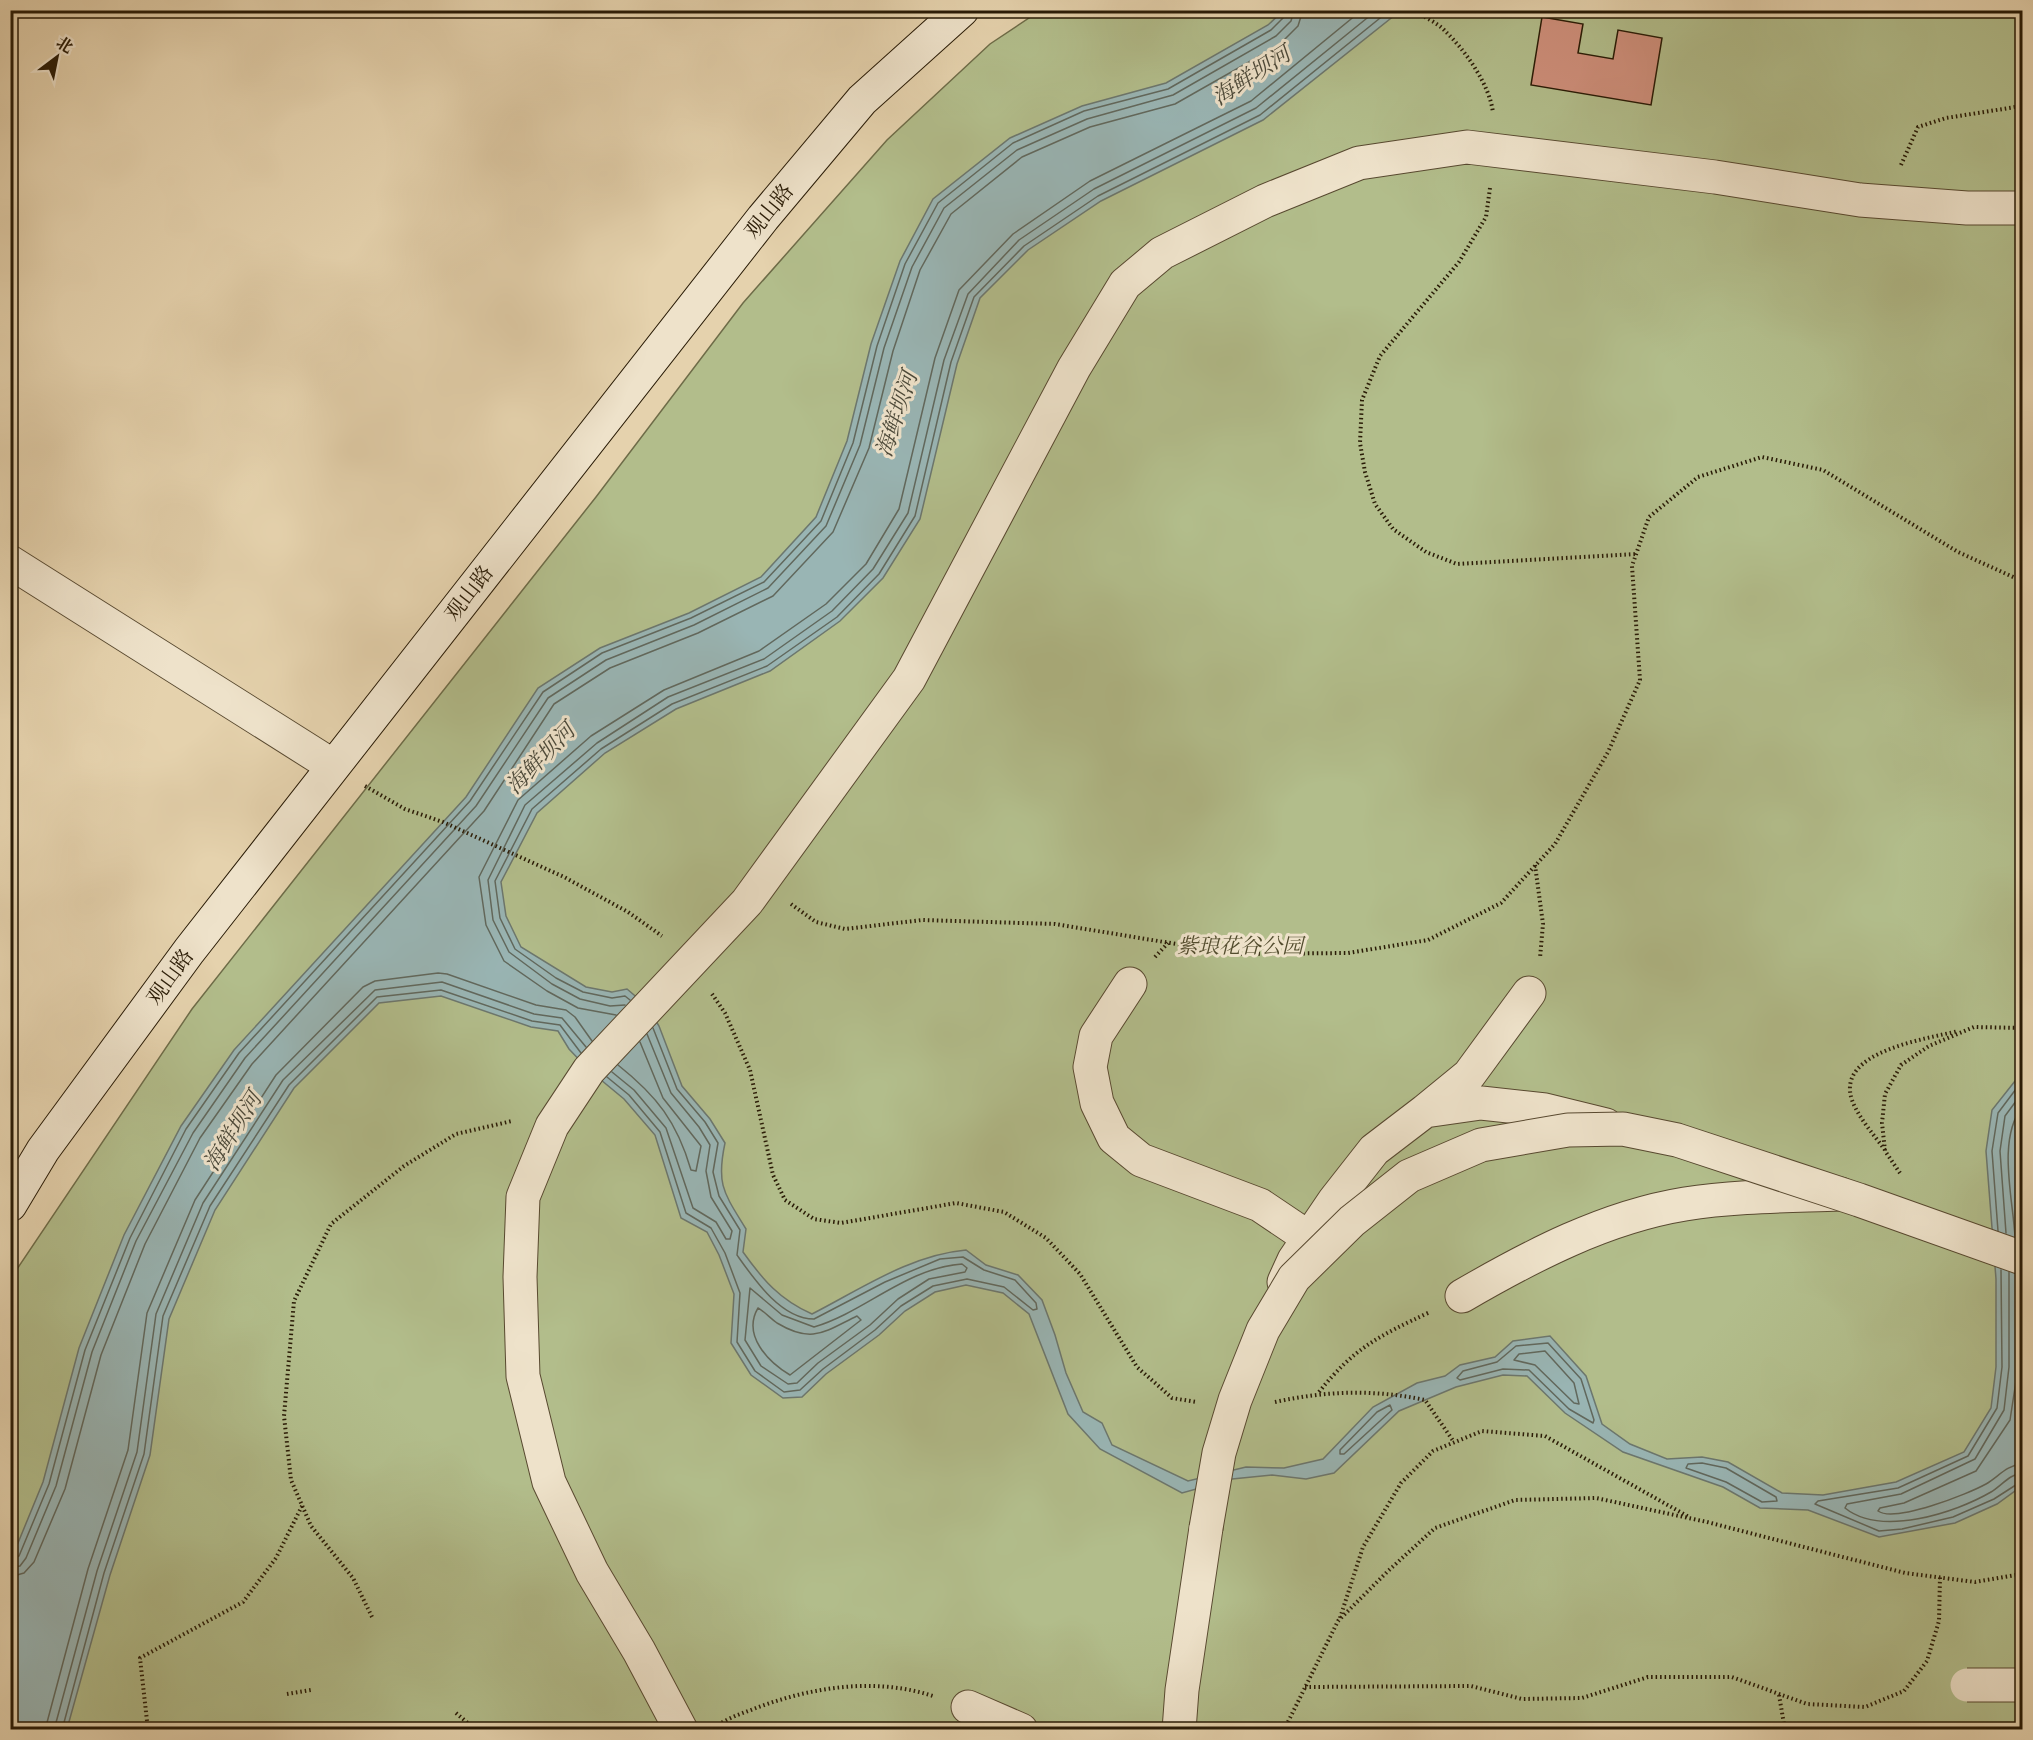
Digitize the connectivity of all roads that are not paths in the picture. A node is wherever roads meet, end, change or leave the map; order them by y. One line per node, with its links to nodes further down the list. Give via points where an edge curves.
1 (962, 10): 4 (street, 观山路, via 862,100 763,218)
2 (2022, 208): 18 (street, via 1886,202 1467,147 1359,163 1265,201 1162,253 1125,284 1074,368 909,679 747,902 589,1070 552,1126 523,1197 523,1376 549,1482 592,1572)
3 (10, 562): 4 (street)
4 (333, 766): 10 (street, 观山路, via 182,960 43,1150)
5 (1130, 984): 11 (street, via 1096,1036 1090,1067 1097,1103 1114,1138 1141,1160 1260,1205)
6 (1529, 993): 7 (street, via 1469,1075)
7 (1425, 1111): 8 (street, bridge, via 1481,1103 1545,1110); 11 (street, via 1374,1150)
8 (1623, 1129): 9 (street, bridge, via 1677,1140); 14 (street, bridge, via 1568,1131 1481,1144 1409,1176 1352,1221 1294,1278)
9 (1843, 1194): 12 (street, bridge); 13 (street, via 1684,1204 1596,1228 1517,1264)
10 (10, 1205)
11 (1309, 1238): 14 (street, bridge, via 1294,1260)
12 (2022, 1258)
13 (1462, 1296)
14 (1263, 1330): 20 (street, bridge, via 1219,1453)
15 (2022, 1684): 16 (street, bridge)
16 (1967, 1685)
17 (968, 1707): 19 (street)
18 (681, 1730)
19 (1021, 1730)
20 (1179, 1730)

